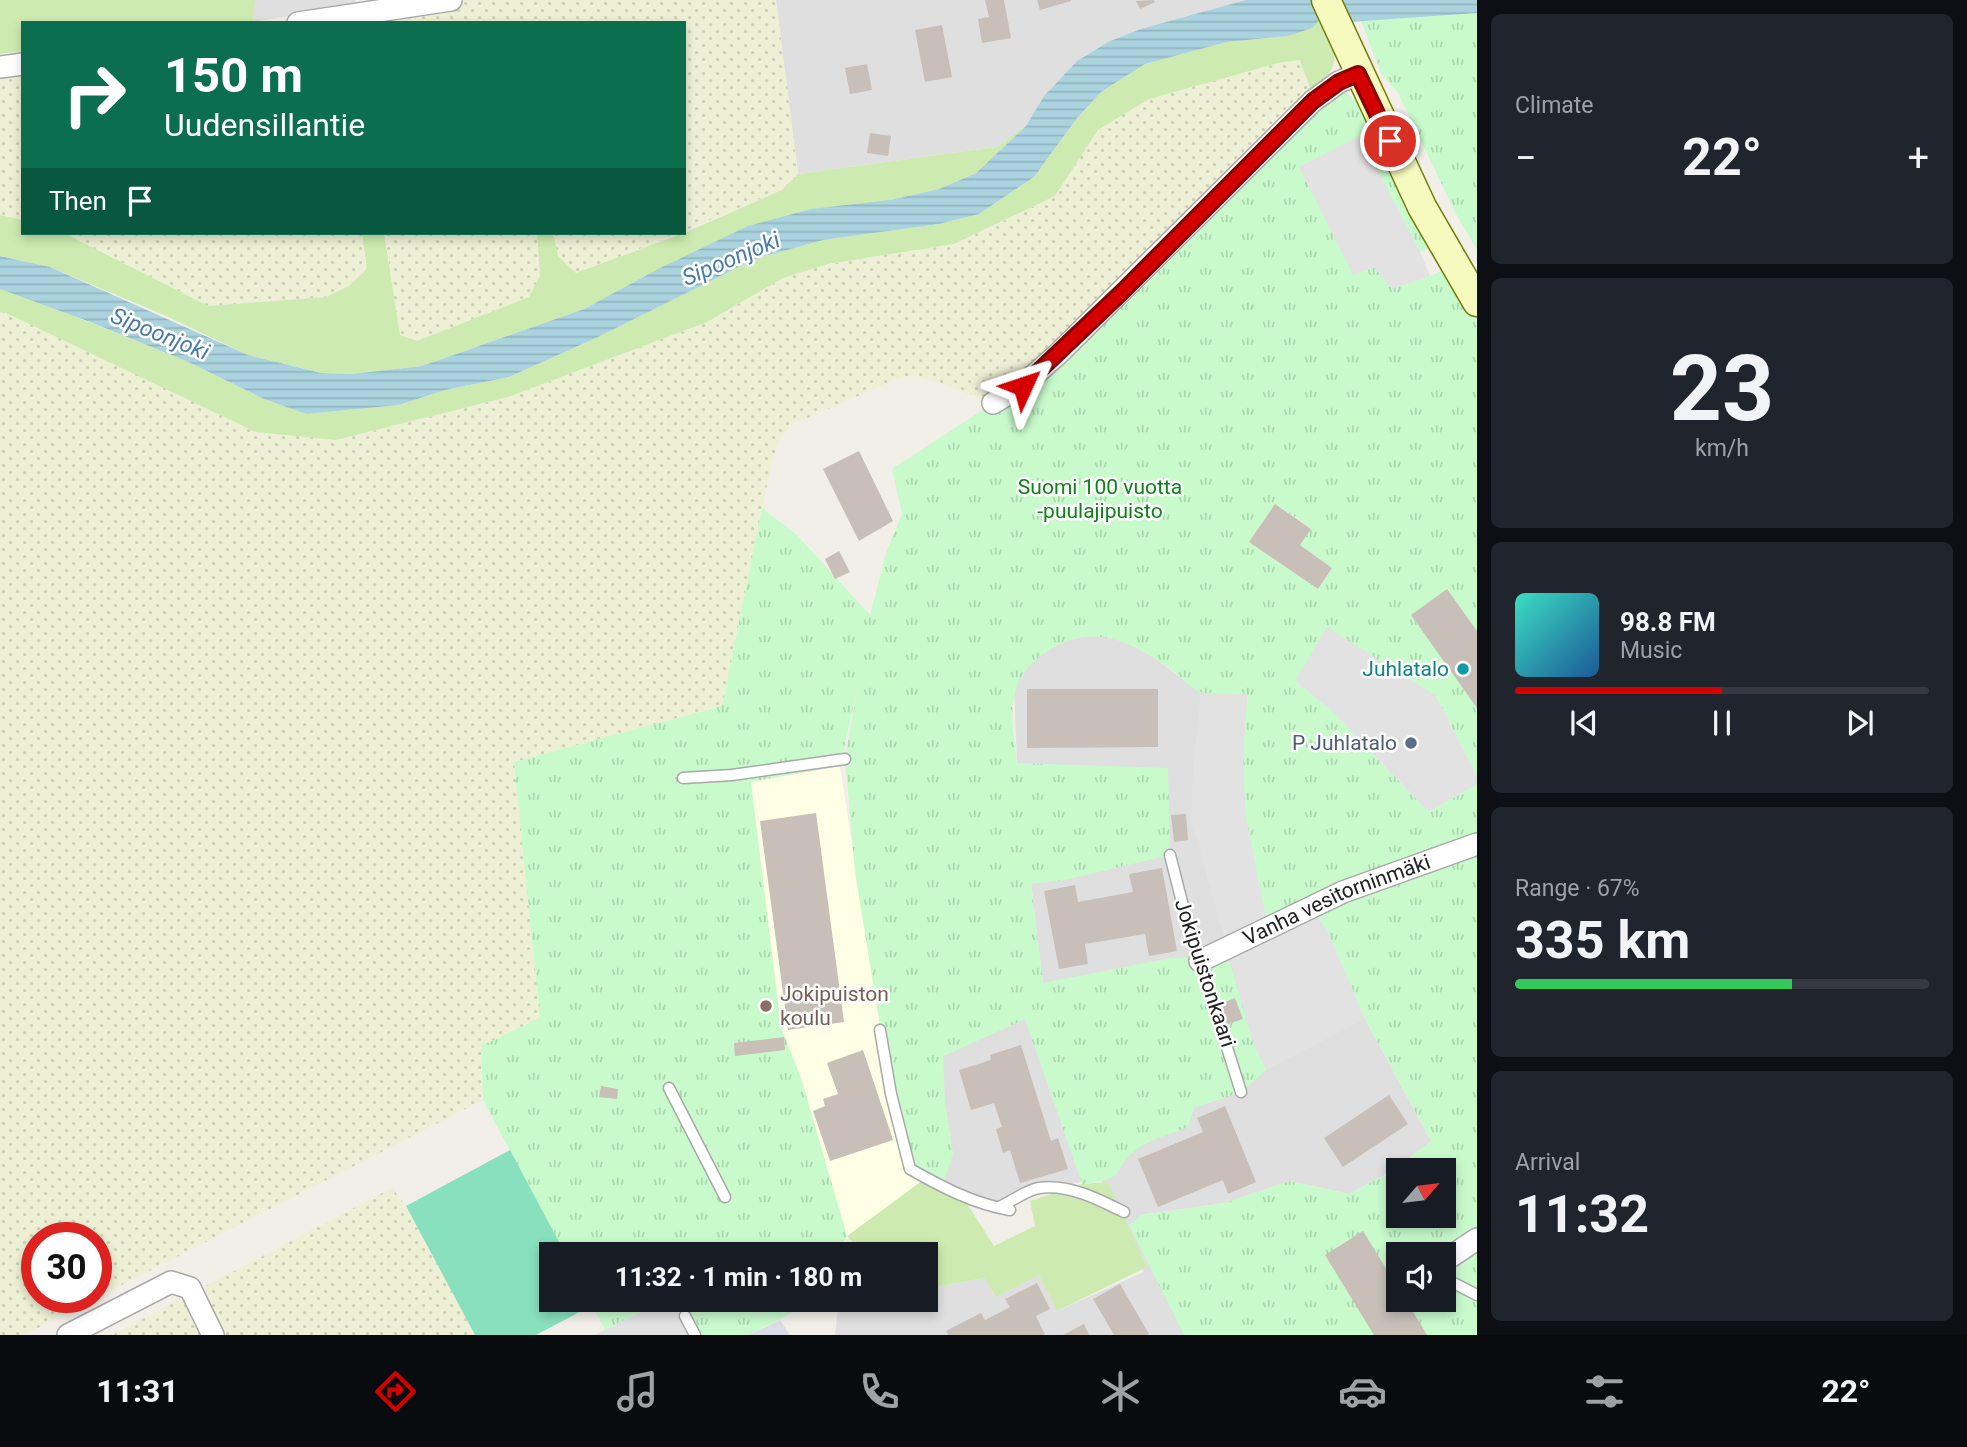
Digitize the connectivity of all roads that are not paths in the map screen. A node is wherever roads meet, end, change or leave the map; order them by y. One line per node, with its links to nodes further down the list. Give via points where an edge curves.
1 (451, 0): 3 (street)
2 (1326, 0): 6 (street)
3 (311, 21)
4 (21, 64): 5 (street)
5 (0, 67)
6 (1358, 74): 7 (street, via 1422,207); 8 (street, via 1313,101 1058,354 1023,386)
7 (1477, 302)
8 (993, 403)
9 (845, 759): 10 (lane)
10 (683, 778)
11 (1477, 844): 13 (street, Vanha vesitorninmäki, via 1343,892)
12 (1170, 855): 13 (lane, Jokipuistonkaari)
13 (1200, 961): 16 (lane, Jokipuistonkaari)
14 (880, 1030): 18 (lane, via 910,1169)
15 (669, 1088): 17 (lane)
16 (1241, 1092)
17 (725, 1197)
18 (998, 1208): 19 (lane); 20 (lane, via 1039,1188 1092,1196)
19 (1010, 1210)
20 (1124, 1212)
21 (1477, 1239): 22 (street)
22 (1456, 1253)
23 (1456, 1284): 24 (lane)
24 (1477, 1295)
25 (685, 1316): 28 (lane)
26 (68, 1335): 27 (street, via 171,1282 190,1288)
27 (213, 1335)
28 (695, 1335)

